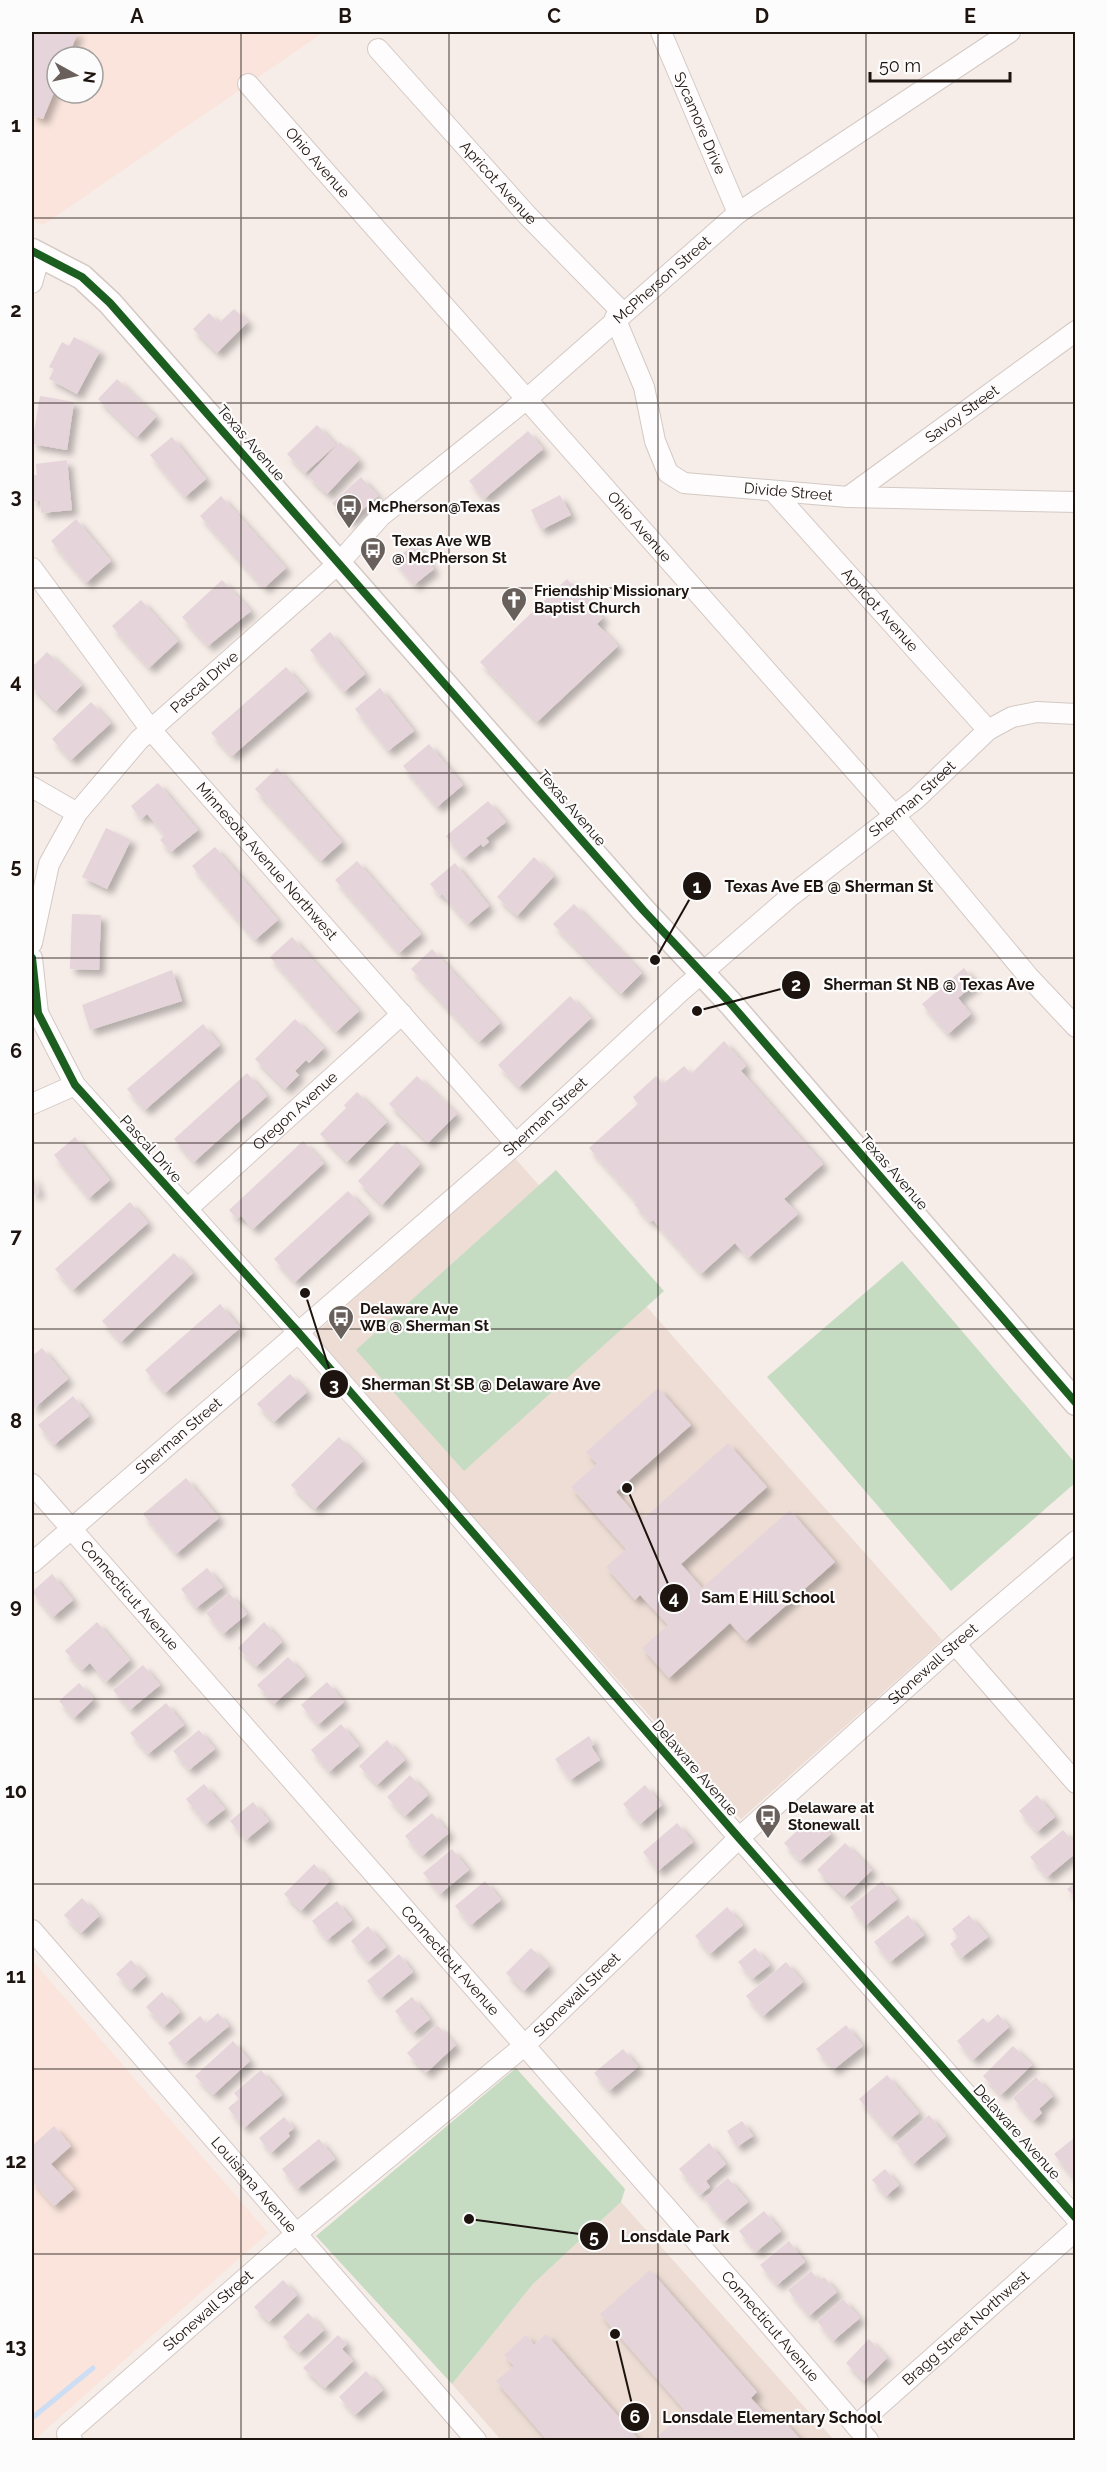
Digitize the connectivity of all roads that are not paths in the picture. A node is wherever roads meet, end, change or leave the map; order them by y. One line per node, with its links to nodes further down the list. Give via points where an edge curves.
1 (661, 32): 5 (street, Sycamore Drive)
2 (1010, 32): 5 (street, McPherson Street)
3 (378, 49): 8 (street, Apricot Avenue)
4 (248, 84): 10 (street, Ohio Avenue)
5 (738, 213): 8 (street, McPherson Street)
6 (36, 253): 7 (street); 14 (street, Texas Avenue, via 82,277 110,303)
7 (32, 283)
8 (619, 315): 10 (street, McPherson Street); 11 (street, Divide Street, via 644,387 655,441 668,472 684,483)
9 (1076, 331): 12 (street, Savoy Street)
10 (528, 398): 14 (street, McPherson Street, via 381,516); 21 (street, Ohio Avenue)
11 (773, 491): 12 (street, Divide Street); 18 (street, Apricot Avenue)
12 (848, 497): 13 (street, Divide Street)
13 (1076, 502)
14 (339, 563): 17 (street, Pascal Drive); 24 (street, Texas Avenue)
15 (32, 568): 17 (street, Minnesota Avenue Northwest)
16 (1076, 714): 18 (street, Sherman Street, via 1037,712 1012,717)
17 (151, 730): 20 (street, Pascal Drive); 25 (street, Minnesota Avenue Northwest)
18 (987, 730): 21 (street, Sherman Street)
19 (32, 787): 20 (street)
20 (77, 813): 22 (street, Pascal Drive, via 49,864)
21 (895, 816): 24 (street, Sherman Street, via 792,895); 26 (street, Ohio Avenue, via 1028,976)
22 (32, 943)
23 (32, 958): 27 (street, Pascal Drive, via 38,1013)
24 (702, 973): 29 (street, Sherman Street); 32 (street, Texas Avenue)
25 (402, 1014): 29 (street, Minnesota Avenue Northwest); 30 (street, Oregon Avenue)
26 (1076, 1027)
27 (75, 1085): 28 (street); 30 (street, Pascal Drive)
28 (32, 1104)
29 (516, 1144): 31 (street, Sherman Street)
30 (187, 1209): 31 (street, Pascal Drive)
31 (297, 1332): 34 (street, Sherman Street); 39 (street, Delaware Avenue)
32 (1076, 1403)
33 (32, 1484): 34 (street, Connecticut Avenue)
34 (70, 1528): 36 (street, Sherman Street); 41 (street, Connecticut Avenue)
35 (1076, 1541): 37 (street, Stonewall Street)
36 (32, 1563)
37 (955, 1644): 38 (street); 39 (street, Stonewall Street)
38 (1076, 1783)
39 (739, 1839): 41 (street, Stonewall Street); 42 (street, Delaware Avenue)
40 (32, 1930): 44 (street, Louisiana Avenue)
41 (524, 2046): 44 (street, Stonewall Street); 45 (street, Connecticut Avenue)
42 (1076, 2218)
43 (1076, 2230): 45 (street, Bragg Street Northwest)
44 (297, 2233): 46 (street, Stonewall Street); 47 (street, Louisiana Avenue)
45 (862, 2433)
46 (70, 2438)
47 (476, 2440)

